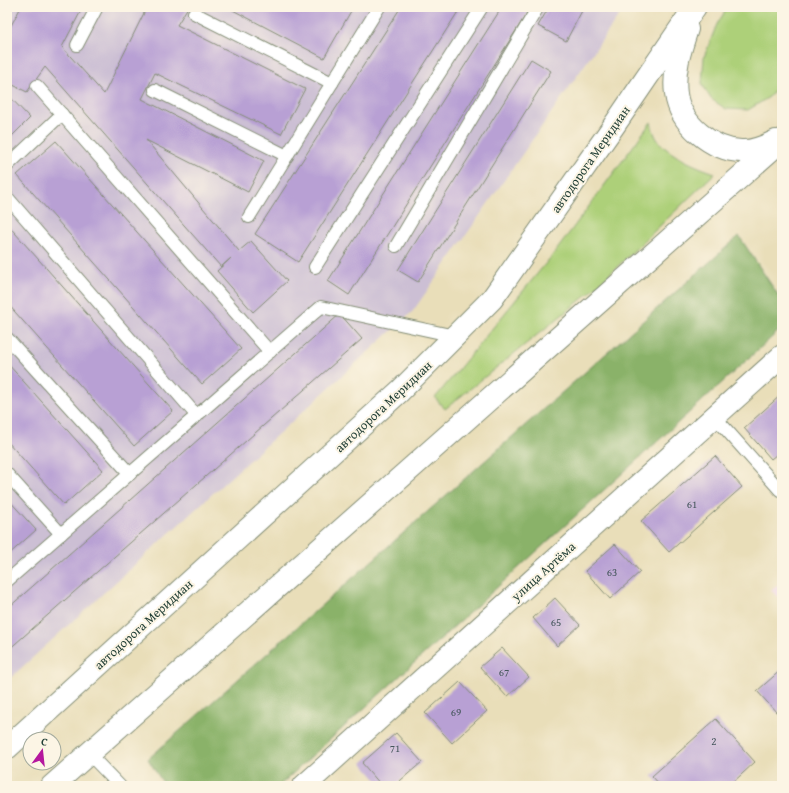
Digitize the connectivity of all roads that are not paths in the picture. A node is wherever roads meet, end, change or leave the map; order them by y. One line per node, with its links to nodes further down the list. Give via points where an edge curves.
1 (97, 7): 7 (lane)
2 (378, 7): 8 (lane)
3 (482, 7): 18 (lane)
4 (538, 7): 17 (lane)
5 (693, 8): 12 (main road, via 676,80 676,95 687,120 698,132 727,149 742,151); 19 (main road, автодорога Меридиан, via 492,299)
6 (194, 13): 8 (lane)
7 (77, 45)
8 (332, 83): 13 (lane)
9 (37, 86): 11 (lane)
10 (155, 90): 13 (lane)
11 (62, 114): 14 (lane); 21 (lane)
12 (782, 139): 31 (main road)
13 (287, 156): 16 (lane)
14 (7, 166)
15 (7, 197): 23 (lane)
16 (249, 217)
17 (396, 246)
18 (315, 267)
19 (455, 336): 21 (lane, via 321,307); 30 (main road, автодорога Меридиан, via 394,396)
20 (7, 338): 26 (lane)
21 (270, 352): 23 (lane)
22 (782, 356): 24 (main road, улица Артёма)
23 (197, 416): 26 (lane)
24 (715, 417): 27 (lane); 34 (main road, улица Артёма)
25 (7, 474): 28 (lane)
26 (130, 474): 28 (lane)
27 (780, 490)
28 (61, 534): 29 (lane)
29 (7, 581)
30 (7, 748)
31 (88, 753): 32 (main road); 33 (lane)
32 (52, 786)
33 (120, 786)
34 (304, 786)

